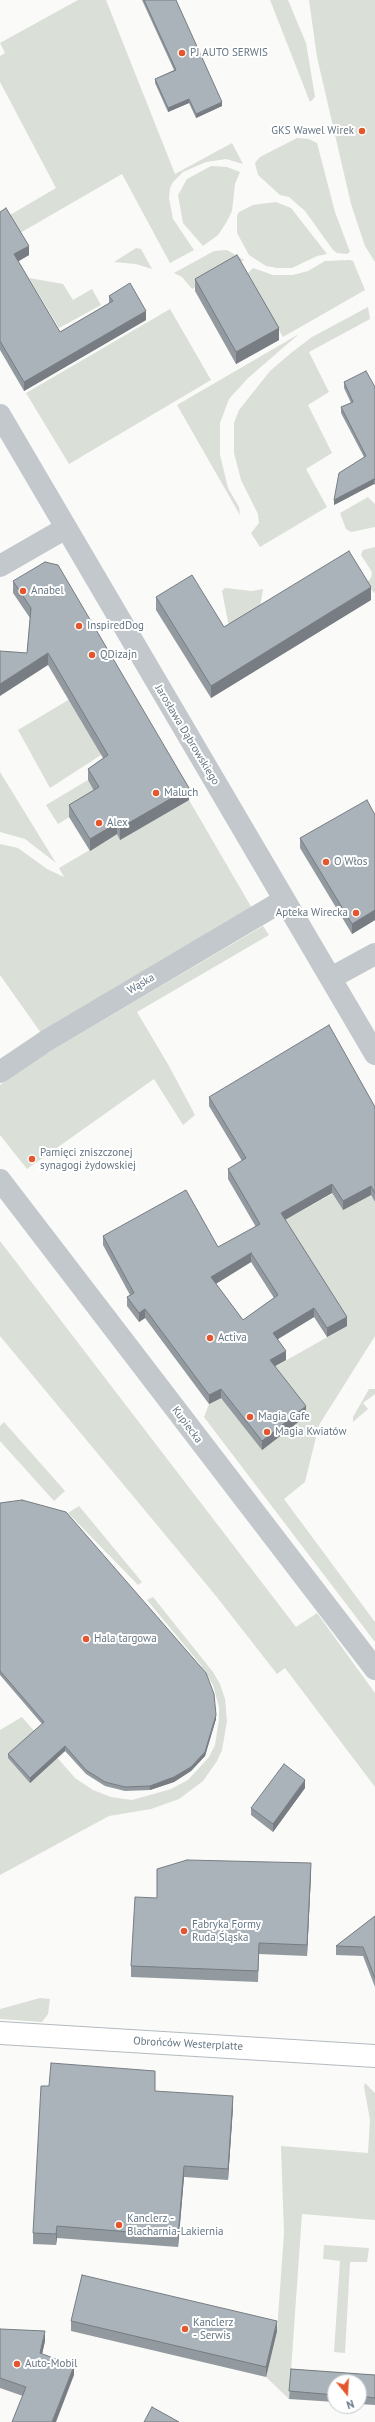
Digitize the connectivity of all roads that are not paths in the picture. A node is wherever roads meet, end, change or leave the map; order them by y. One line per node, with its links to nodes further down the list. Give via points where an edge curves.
1 (0, 415): 2 (street, Jarosława Dąbrowskiego)
2 (66, 528): 3 (street); 4 (street, Jarosława Dąbrowskiego)
3 (0, 566)
4 (284, 900): 6 (street, Jarosława Dąbrowskiego); 8 (street, Wąska, via 46,1041)
5 (375, 954): 6 (street)
6 (331, 978): 7 (street, Jarosława Dąbrowskiego)
7 (375, 1054)
8 (0, 1072)
9 (0, 1180): 10 (street, Kupiecka)
10 (375, 1670)
11 (0, 2033): 12 (street, Obrońców Westerplatte)
12 (375, 2056)

